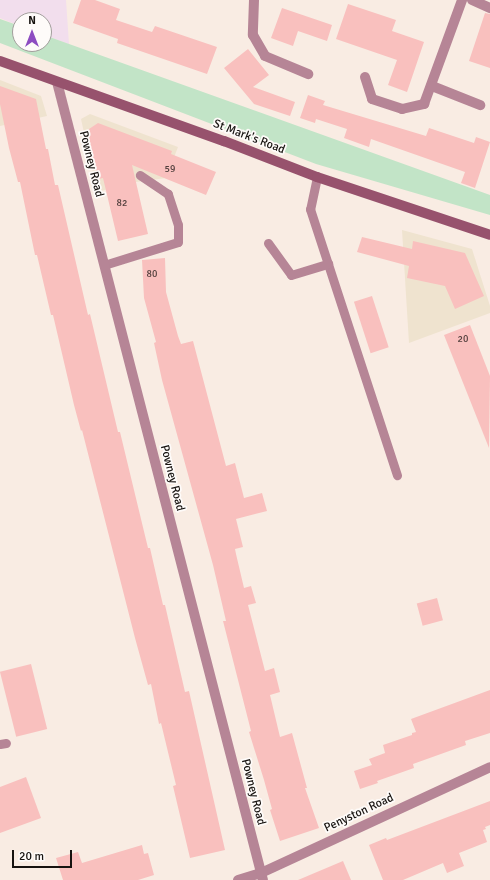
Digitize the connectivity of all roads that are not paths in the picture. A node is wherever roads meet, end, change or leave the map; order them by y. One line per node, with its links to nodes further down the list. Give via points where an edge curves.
1 (254, 0): 6 (street, via 253,36 265,56)
2 (462, 0): 9 (street)
3 (472, 0): 4 (street)
4 (490, 8)
5 (0, 61): 8 (street, St Mark's Road)
6 (308, 74)
7 (364, 77): 9 (street, via 372,98 402,109 424,104)
8 (57, 82): 12 (street, St Mark's Road, via 224,141); 16 (street, Powney Road)
9 (432, 86): 10 (street)
10 (480, 105)
11 (140, 175): 16 (lane, via 168,194 178,225 178,242)
12 (317, 178): 13 (street, St Mark's Road); 15 (lane, via 310,209)
13 (490, 235)
14 (268, 243): 15 (lane, via 292,275)
15 (328, 264): 17 (lane)
16 (104, 265): 19 (street, Powney Road)
17 (397, 475)
18 (490, 767): 19 (street, Penyston Road)
19 (262, 877): 20 (street, Penyston Road)
20 (238, 880)

